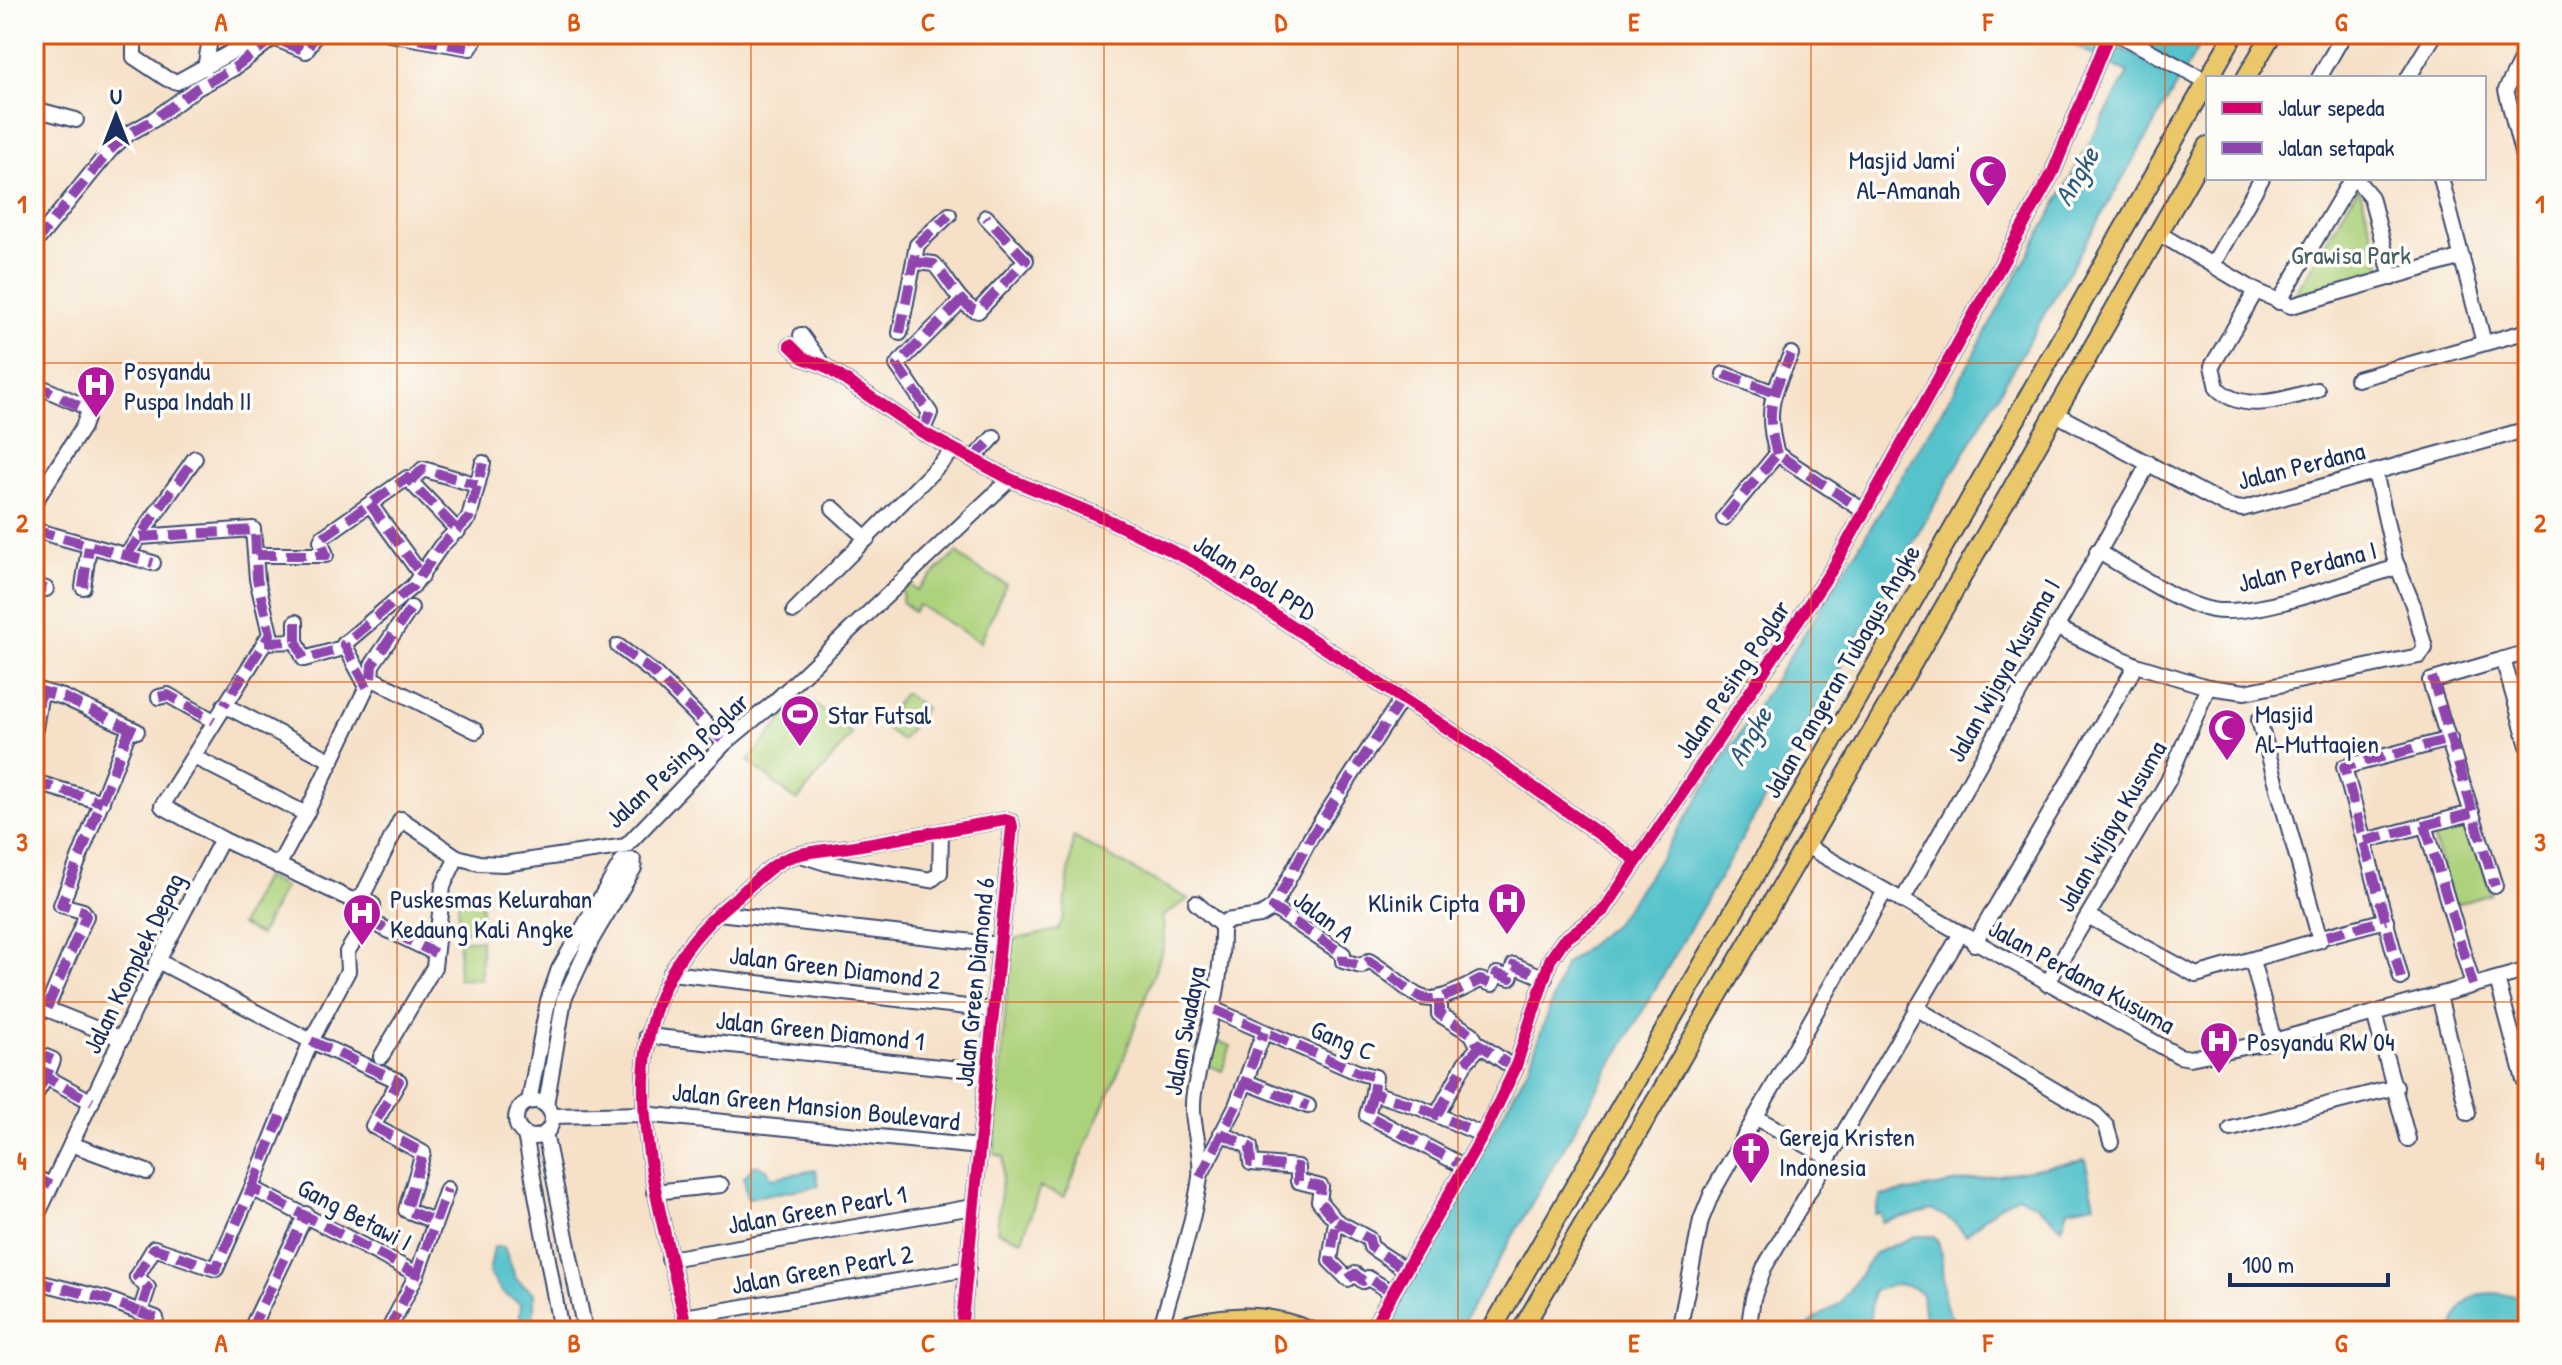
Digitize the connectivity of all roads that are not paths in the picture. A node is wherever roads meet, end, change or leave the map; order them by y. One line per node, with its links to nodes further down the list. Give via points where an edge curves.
1 (134, 34): 14 (street, via 132,54)
2 (144, 34): 14 (street)
3 (211, 34): 15 (street)
4 (316, 34): 11 (street, via 306,51)
5 (389, 34): 6 (street, via 470,48 475,39)
6 (465, 34)
7 (2234, 34): 19 (main road, Jalan Pangeran Tubagus Angke)
8 (2272, 34): 16 (main road)
9 (2344, 34): 17 (street)
10 (2435, 34): 18 (street)
11 (271, 35): 15 (street); 31 (street, via 234,68 128,134)
12 (2113, 36): 19 (street); 66 (street, Jalan Pesing Poglar, via 2097,62 2053,172)
13 (2528, 46): 23 (street, via 2506,90)
14 (140, 62): 15 (street, via 172,81)
15 (205, 68)
16 (2247, 76)
17 (2320, 76)
18 (2409, 76)
19 (2201, 79): 84 (main road, Jalan Pangeran Tubagus Angke)
20 (34, 109): 21 (street)
21 (76, 120)
22 (2206, 149): 30 (main road)
23 (2528, 176)
24 (2261, 180): 34 (street)
25 (2353, 180): 38 (street)
26 (2356, 180): 35 (street, via 2371,197)
27 (2442, 180): 32 (street)
28 (949, 215): 33 (street, via 917,245)
29 (986, 217): 37 (street, via 1026,262 978,311)
30 (2158, 233): 34 (street); 49 (main road)
31 (34, 244)
32 (2462, 257): 35 (street); 42 (street)
33 (916, 262): 37 (street, via 934,264); 40 (street)
34 (2213, 264): 36 (street)
35 (2392, 278): 38 (street, via 2296,306)
36 (2256, 291): 38 (street); 47 (street, via 2212,366 2217,388 2257,403)
37 (961, 301): 51 (street, via 897,365 930,413)
38 (2279, 302)
39 (2528, 331): 42 (street)
40 (900, 333)
41 (795, 340): 51 (street, Jalan Pool PPD)
42 (2484, 343): 45 (street)
43 (1791, 354): 48 (street)
44 (1724, 374): 48 (street)
45 (2357, 379)
46 (34, 384): 63 (street, via 87,410 83,427)
47 (2317, 390)
48 (1772, 392): 54 (street, via 1771,433)
49 (2056, 414): 58 (street, Jalan Perdana); 87 (main road)
50 (2528, 429): 59 (street, Jalan Perdana)
51 (922, 432): 53 (street, Jalan Pool PPD)
52 (994, 437): 56 (street)
53 (955, 449): 56 (street, Jalan Pool PPD); 71 (street)
54 (1777, 454): 66 (street); 67 (street)
55 (195, 458): 70 (street)
56 (974, 458): 60 (street, Jalan Pool PPD)
57 (483, 463): 62 (street)
58 (2149, 463): 59 (street, Jalan Perdana, via 2242,509); 73 (street, Jalan Wijaya Kusuma I)
59 (2375, 472): 77 (street)
60 (1010, 479): 99 (street, Jalan Pool PPD, via 1194,562); 107 (street, Jalan Pesing Poglar)
61 (411, 481): 62 (street, via 423,469); 64 (street, via 401,479); 69 (street)
62 (477, 485): 69 (street, via 471,515)
63 (34, 503)
64 (370, 504): 74 (street, via 323,537 326,555); 78 (street)
65 (833, 508): 71 (street)
66 (1864, 511): 121 (street, Jalan Pesing Poglar, via 1833,568)
67 (1724, 518)
68 (34, 530): 72 (street)
69 (458, 531): 78 (street)
70 (140, 537): 74 (street, via 253,529); 75 (street)
71 (867, 539): 81 (street)
72 (89, 547): 75 (street); 79 (street)
73 (2097, 551): 77 (street, Jalan Perdana I, via 2212,610 2275,602); 83 (street, Jalan Wijaya Kusuma I)
74 (256, 555): 86 (street, via 271,630)
75 (126, 556): 76 (street)
76 (153, 563)
77 (2398, 567): 96 (street, via 2425,652 2257,691)
78 (422, 576): 89 (street)
79 (83, 587)
80 (411, 608): 95 (street, via 372,665)
81 (794, 611)
82 (296, 622): 85 (street)
83 (2055, 627): 93 (street); 126 (street, Jalan Wijaya Kusuma I)
84 (1896, 629): 87 (main road, via 1904,644); 91 (main road, Jalan Pangeran Tubagus Angke)
85 (296, 641): 86 (street); 89 (street, via 304,659)
86 (265, 642): 100 (street)
87 (1922, 644): 94 (main road)
88 (618, 646): 107 (street, via 655,674)
89 (343, 648): 95 (street)
90 (2528, 652): 92 (street)
91 (1883, 653): 94 (main road, via 1900,654); 197 (main road, Jalan Pangeran Tubagus Angke)
92 (2503, 659): 105 (street, via 2432,677); 106 (street)
93 (2136, 665): 96 (street); 136 (street)
94 (1909, 669): 118 (main road)
95 (369, 682): 103 (street); 109 (street)
96 (2208, 687): 130 (street, Jalan Wijaya Kusuma, via 2168,781)
97 (38, 690): 104 (street); 111 (street, via 134,730)
98 (159, 697): 102 (street, via 168,695)
99 (1401, 700): 121 (street, Jalan Pool PPD); 128 (street, via 1318,824)
100 (224, 705): 102 (street); 109 (street)
101 (2259, 720): 135 (street)
102 (214, 721): 108 (street)
103 (476, 731)
104 (34, 735)
105 (2450, 739): 112 (street); 117 (street, via 2344,767)
106 (2527, 739)
107 (725, 743): 120 (street, Jalan Pesing Poglar, via 626,846 504,864)
108 (194, 757): 113 (street); 116 (street, via 162,806)
109 (332, 761): 113 (street)
110 (34, 782): 111 (street)
111 (102, 802): 150 (street, via 61,905 86,916)
112 (2472, 813): 114 (street); 123 (street)
113 (306, 814): 122 (street)
114 (2425, 825): 117 (street); 147 (street)
115 (941, 832): 119 (street); 119 (street, via 940,873 931,880); 137 (street, Jalan Green Diamond 6, via 1011,822)
116 (222, 839): 122 (street); 140 (street, Jalan Komplek Depag)
117 (2365, 841): 132 (street)
118 (1806, 846): 124 (street, Jalan Perdana Kusuma); 199 (main road)
119 (803, 855): 129 (street, via 779,863)
120 (457, 857): 125 (street, via 401,819); 138 (street, via 443,886)
121 (1636, 860): 143 (street, Jalan Pesing Poglar, via 1604,910 1563,941)
122 (278, 866): 125 (street, via 352,900)
123 (2495, 886)
124 (1885, 891): 126 (street, Jalan Perdana Kusuma); 178 (street)
125 (362, 897): 131 (street, via 374,908)
126 (1902, 901): 134 (street, Jalan Perdana Kusuma)
127 (1196, 903): 133 (street)
128 (1273, 908): 133 (street); 149 (street, Jalan A, via 1343,954 1343,961 1361,966 1368,960 1412,994)
129 (718, 913): 137 (street); 142 (street)
130 (2088, 916): 139 (street, Jalan Perdana Kusuma, via 2190,974); 146 (street, Jalan Wijaya Kusuma)
131 (367, 920): 138 (street); 158 (street, via 349,949 348,971)
132 (2386, 920): 135 (street, Jalan Perdana Kusuma); 144 (street)
133 (1222, 926): 153 (street, Jalan Swadaya, via 1223,964)
134 (1960, 935): 136 (street, Jalan Perdana Kusuma); 151 (street, Jalan Perdana Kusuma)
135 (2323, 938): 139 (street, Jalan Perdana Kusuma)
136 (1974, 944): 146 (street, Jalan Perdana Kusuma)
137 (1000, 945): 152 (street, Jalan Green Diamond 6)
138 (435, 953): 162 (street, via 434,967)
139 (2252, 960): 159 (street)
140 (158, 961): 157 (street, Jalan Komplek Depag); 158 (street)
141 (2528, 970): 145 (street, Jalan Perdana Kusuma)
142 (671, 973): 152 (street, Jalan Green Diamond 2); 156 (street)
143 (1545, 978): 149 (street, via 1514,965 1510,978 1497,974 1492,984 1479,980); 163 (street, Jalan Pesing Poglar)
144 (2401, 978)
145 (2497, 979): 147 (street, Jalan Perdana Kusuma); 166 (street)
146 (2047, 984): 159 (street, Jalan Perdana Kusuma, via 2179,1056 2205,1058)
147 (2473, 985): 148 (street, Jalan Perdana Kusuma)
148 (2439, 996): 154 (street, Jalan Perdana Kusuma); 175 (street)
149 (1439, 1000): 160 (street, via 1439,1014)
150 (41, 1006): 157 (street)
151 (1916, 1008): 185 (street, via 2095,1114 2106,1125); 188 (street, Jalan Perdana Kusuma)
152 (993, 1010): 164 (street, Jalan Green Diamond 6)
153 (1215, 1010): 155 (street, Gang C); 192 (street, Jalan Swadaya, via 1193,1101)
154 (2374, 1013): 159 (street, Jalan Perdana Kusuma); 168 (street)
155 (1264, 1032): 167 (street); 169 (street, Gang C, via 1375,1077)
156 (647, 1036): 164 (street, Jalan Green Diamond 1); 176 (street)
157 (122, 1039): 171 (street, Jalan Komplek Depag)
158 (311, 1041): 195 (street); 203 (street, via 399,1081 373,1126 423,1153 406,1210)
159 (2274, 1041)
160 (1481, 1045): 163 (street); 177 (street)
161 (34, 1052): 165 (street, via 53,1060)
162 (381, 1057)
163 (1515, 1069): 183 (street, Jalan Pesing Poglar)
164 (987, 1072): 187 (street, Jalan Green Diamond 6)
165 (46, 1077): 170 (street); 171 (street)
166 (2524, 1080)
167 (1246, 1082): 173 (street); 181 (street)
168 (2396, 1087): 179 (street); 184 (street)
169 (1373, 1093): 177 (street, Gang C); 189 (street, via 1366,1115)
170 (34, 1097)
171 (92, 1102): 186 (street, Jalan Komplek Depag)
172 (529, 1102): 174 (street); 174 (street, via 559,969 622,861 633,860 634,868 564,999); 182 (street, via 516,1118)
173 (1308, 1106)
174 (549, 1111): 176 (street, Jalan Green Mansion Boulevard); 180 (street)
175 (2468, 1113)
176 (643, 1114): 187 (street, Jalan Green Mansion Boulevard); 198 (street)
177 (1437, 1115): 183 (street, Gang C)
178 (1755, 1117): 188 (street); 228 (street, via 1701,1220)
179 (2231, 1129)
180 (545, 1133): 182 (street); 218 (street)
181 (1221, 1133): 192 (street); 204 (street, via 1250,1147 1251,1163 1299,1167 1298,1180 1321,1188 1319,1201)
182 (525, 1134): 217 (street)
183 (1483, 1135): 189 (street, Jalan Pesing Poglar)
184 (2408, 1139)
185 (2111, 1142)
186 (71, 1144): 190 (street); 193 (street, Jalan Komplek Depag)
187 (980, 1147): 201 (street, Jalan Green Diamond 6)
188 (1828, 1157): 229 (street, Jalan Perdana Kusuma, via 1764,1268)
189 (1465, 1167): 208 (street, Jalan Pesing Poglar)
190 (147, 1172)
191 (34, 1177): 193 (street)
192 (1200, 1177): 220 (street, Jalan Swadaya)
193 (51, 1185): 200 (street, Jalan Komplek Depag)
194 (721, 1185): 198 (street)
195 (255, 1189): 202 (street, Gang Betawi I); 212 (street, via 216,1269 154,1248 137,1277 148,1288)
196 (447, 1189): 203 (street)
197 (1572, 1189): 199 (main road, via 1580,1200); 226 (main road, Jalan Pangeran Tubagus Angke)
198 (654, 1192): 206 (street)
199 (1595, 1203): 227 (main road)
200 (37, 1206): 205 (street, Jalan Komplek Depag)
201 (973, 1207): 206 (street, Jalan Green Pearl 1); 207 (street, Jalan Green Diamond 6)
202 (306, 1214): 209 (street, Gang Betawi I); 215 (street)
203 (434, 1221): 209 (street)
204 (1336, 1221): 208 (street, via 1368,1238 1370,1247); 211 (street, via 1330,1261 1348,1279 1355,1274 1363,1281 1368,1278)
205 (34, 1222)
206 (669, 1259): 214 (street)
207 (968, 1269): 214 (street, Jalan Green Pearl 2); 219 (street, Jalan Green Diamond 6)
208 (1406, 1270): 211 (street, Jalan Pesing Poglar)
209 (417, 1274): 216 (street, Gang Betawi I)
210 (34, 1281): 212 (street)
211 (1393, 1293): 225 (street, Jalan Pesing Poglar)
212 (140, 1312): 213 (street)
213 (156, 1318)
214 (686, 1324)
215 (250, 1331)
216 (388, 1331)
217 (561, 1331)
218 (585, 1331)
219 (961, 1331)
220 (1160, 1331)
221 (1169, 1331): 224 (highway, via 1228,1317)
222 (1202, 1331): 223 (highway, via 1236,1325)
223 (1289, 1331)
224 (1307, 1331)
225 (1371, 1331)
226 (1491, 1331)
227 (1521, 1331)
228 (1679, 1331)
229 (1748, 1331)

